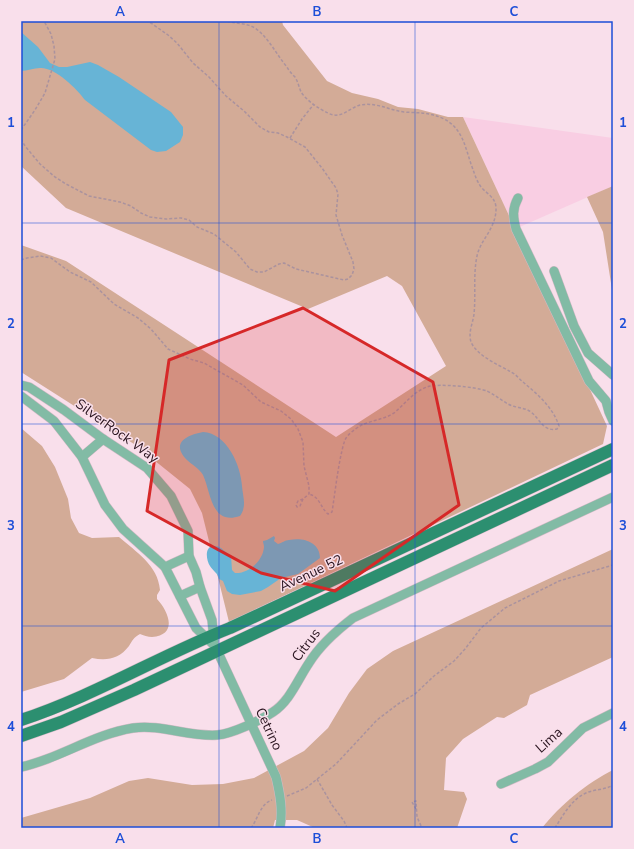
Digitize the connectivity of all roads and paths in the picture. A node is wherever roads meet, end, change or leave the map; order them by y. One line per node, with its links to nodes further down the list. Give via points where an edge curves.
1 (44, 21): 5 (path, via 51,34 55,59 45,94)
2 (148, 21): 6 (path, via 177,43 193,63 260,127)
3 (227, 21): 4 (path, via 254,28 269,41 295,77 301,91)
4 (314, 104): 6 (path); 20 (path, via 330,115 339,116 356,106 367,104 404,112 432,114 453,124 461,134 477,180 491,195 496,205 490,231 477,255 474,314 470,336 472,343 490,360 513,372 533,390 557,419 559,426 557,430 551,431 532,413 486,391 462,386 427,387 416,392 394,413 382,420 360,426 345,440 332,512 325,512 319,500)
5 (21, 130)
6 (290, 138): 7 (path, via 305,147 336,188 336,215 354,269 348,279 312,273 284,264 257,272 250,269 236,252 214,234 197,227 189,220 141,214 131,206 90,196 66,184 40,164)
7 (21, 139)
8 (518, 198): 14 (street, via 514,205 513,217 516,229 589,381)
9 (21, 260): 20 (path, via 40,256 51,258 70,272 91,282 114,304 138,318 168,349 204,363 243,385 261,402 282,411 292,419 303,442)
10 (554, 271): 11 (street, via 574,326 588,353)
11 (613, 375)
12 (21, 385): 16 (street, SilverRock Way, via 29,387 64,410)
13 (21, 396): 18 (street, via 54,421)
14 (609, 399): 15 (street, via 609,412)
15 (613, 421)
16 (103, 439): 18 (street); 23 (street, SilverRock Way, via 147,468 171,496 188,531)
17 (613, 449): 28 (main road, Avenue 52, via 230,628)
18 (82, 457): 25 (street, via 105,505 123,529)
19 (613, 465): 28 (main road, Avenue 52)
20 (309, 494): 22 (path)
21 (613, 497): 31 (street, Citrus, via 353,618 323,644 285,701 274,712)
22 (303, 499)
23 (189, 556): 25 (street); 26 (street, SilverRock Way)
24 (613, 565): 34 (path, via 559,581 506,608 481,628 454,661 377,720 336,764)
25 (165, 566): 27 (street)
26 (200, 587): 27 (street); 28 (street, SilverRock Way, via 212,620)
27 (180, 596): 28 (street, via 196,628)
28 (213, 642): 30 (main road, Avenue 52); 31 (street, Cetrino); 32 (main road, Avenue 52, via 96,707)
29 (613, 713): 35 (street, Lima, via 584,728 548,762)
30 (21, 720)
31 (250, 723): 33 (street, Citrus, via 217,735 156,727 134,728 110,733); 37 (street, Cetrino, via 276,777)
32 (21, 736)
33 (21, 767)
34 (317, 779): 37 (path, via 306,788); 41 (path)
35 (501, 784)
36 (613, 785): 43 (path, via 586,793 579,798 571,804)
37 (281, 798): 39 (path, via 270,801 260,811); 40 (street, Cetrino)
38 (416, 809): 42 (path)
39 (251, 828)
40 (280, 828)
41 (346, 828)
42 (422, 828)
43 (555, 828)

